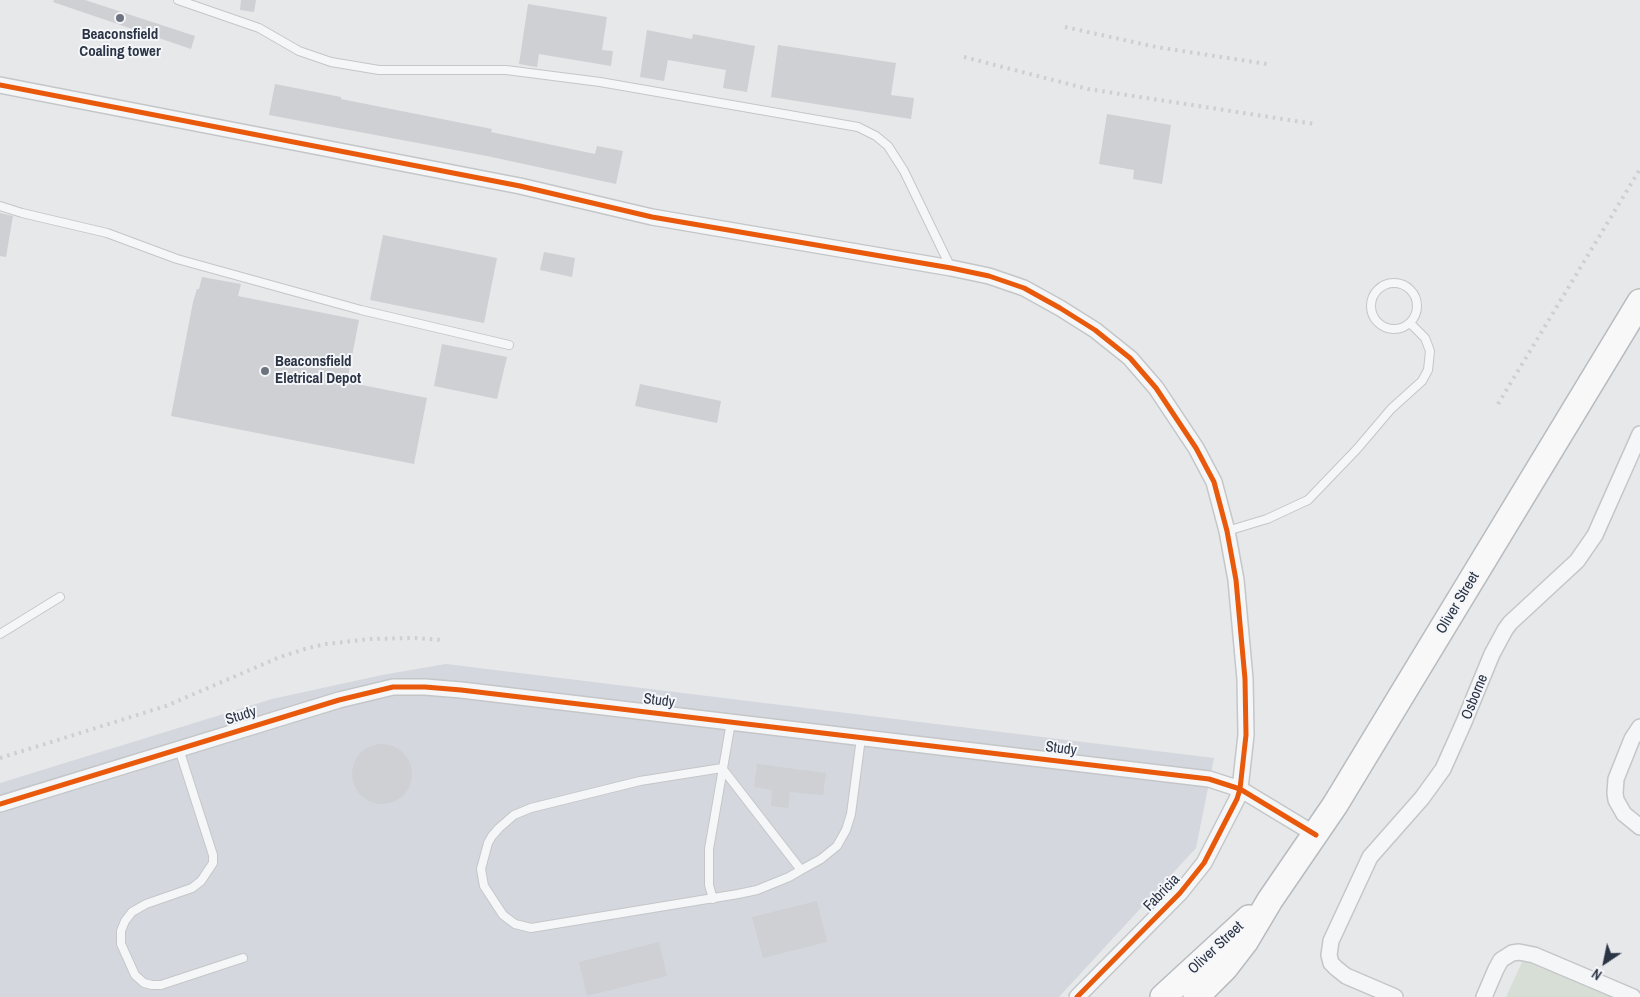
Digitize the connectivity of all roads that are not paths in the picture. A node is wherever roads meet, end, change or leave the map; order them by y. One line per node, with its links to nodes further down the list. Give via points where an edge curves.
1 (178, 0): 4 (lane, via 259,28 299,51 331,62 379,70 506,70 600,82 858,127 888,146 904,171)
2 (0, 86): 4 (street, Fabricia, via 510,184 652,217)
3 (0, 206): 7 (lane, via 106,233 177,258 361,310)
4 (951, 268): 9 (street, Fabricia, via 1024,288 1095,330 1130,358 1156,388 1196,448 1214,482)
5 (1640, 302): 20 (highway, Oliver Street)
6 (1410, 323): 6 (lane, via 1397,329 1382,325 1371,306 1382,286 1396,282 1410,288 1417,302 1415,317); 9 (lane, via 1425,338 1430,351 1428,370 1422,381 1308,500 1263,520)
7 (509, 345)
8 (1640, 434): 30 (street, Osborne, via 1595,535 1577,561 1505,630 1443,769 1365,865 1331,941 1329,955 1336,968 1346,976)
9 (1227, 531): 17 (street, Fabricia, via 1236,580 1245,679 1246,735)
10 (60, 598): 11 (lane)
11 (0, 634)
12 (731, 722): 14 (street, Study); 15 (street, Study, via 461,690 393,687); 16 (lane)
13 (1640, 727): 19 (street, via 1616,779 1615,793 1624,814)
14 (861, 738): 17 (street, Study, via 1209,779); 21 (lane, via 846,830 837,846)
15 (179, 748): 18 (street, Study); 24 (lane, via 213,855 212,863 201,881 192,888 132,912 121,931 121,944 135,975 152,985 161,985)
16 (722, 768): 21 (lane); 22 (lane, via 710,849 709,885); 22 (lane, via 640,781 514,815 488,843 481,869 484,886 503,915 515,924 531,928)
17 (1240, 789): 20 (street, Study); 26 (street, Fabricia, via 1226,823 1193,878)
18 (0, 804)
19 (1640, 827)
20 (1316, 835): 23 (highway, Oliver Street)
21 (801, 870): 22 (lane, via 756,890)
22 (713, 898)
23 (1270, 900): 25 (highway, Oliver Street, via 1246,942); 27 (highway, Oliver Street)
24 (242, 958)
25 (1225, 968): 28 (highway, Oliver Street); 29 (highway)
26 (1077, 997)
27 (1163, 997)
28 (1196, 997)
29 (1211, 997)
30 (1394, 997)
31 (1484, 997): 32 (street, via 1505,956 1519,952 1534,955)
32 (1633, 997)

